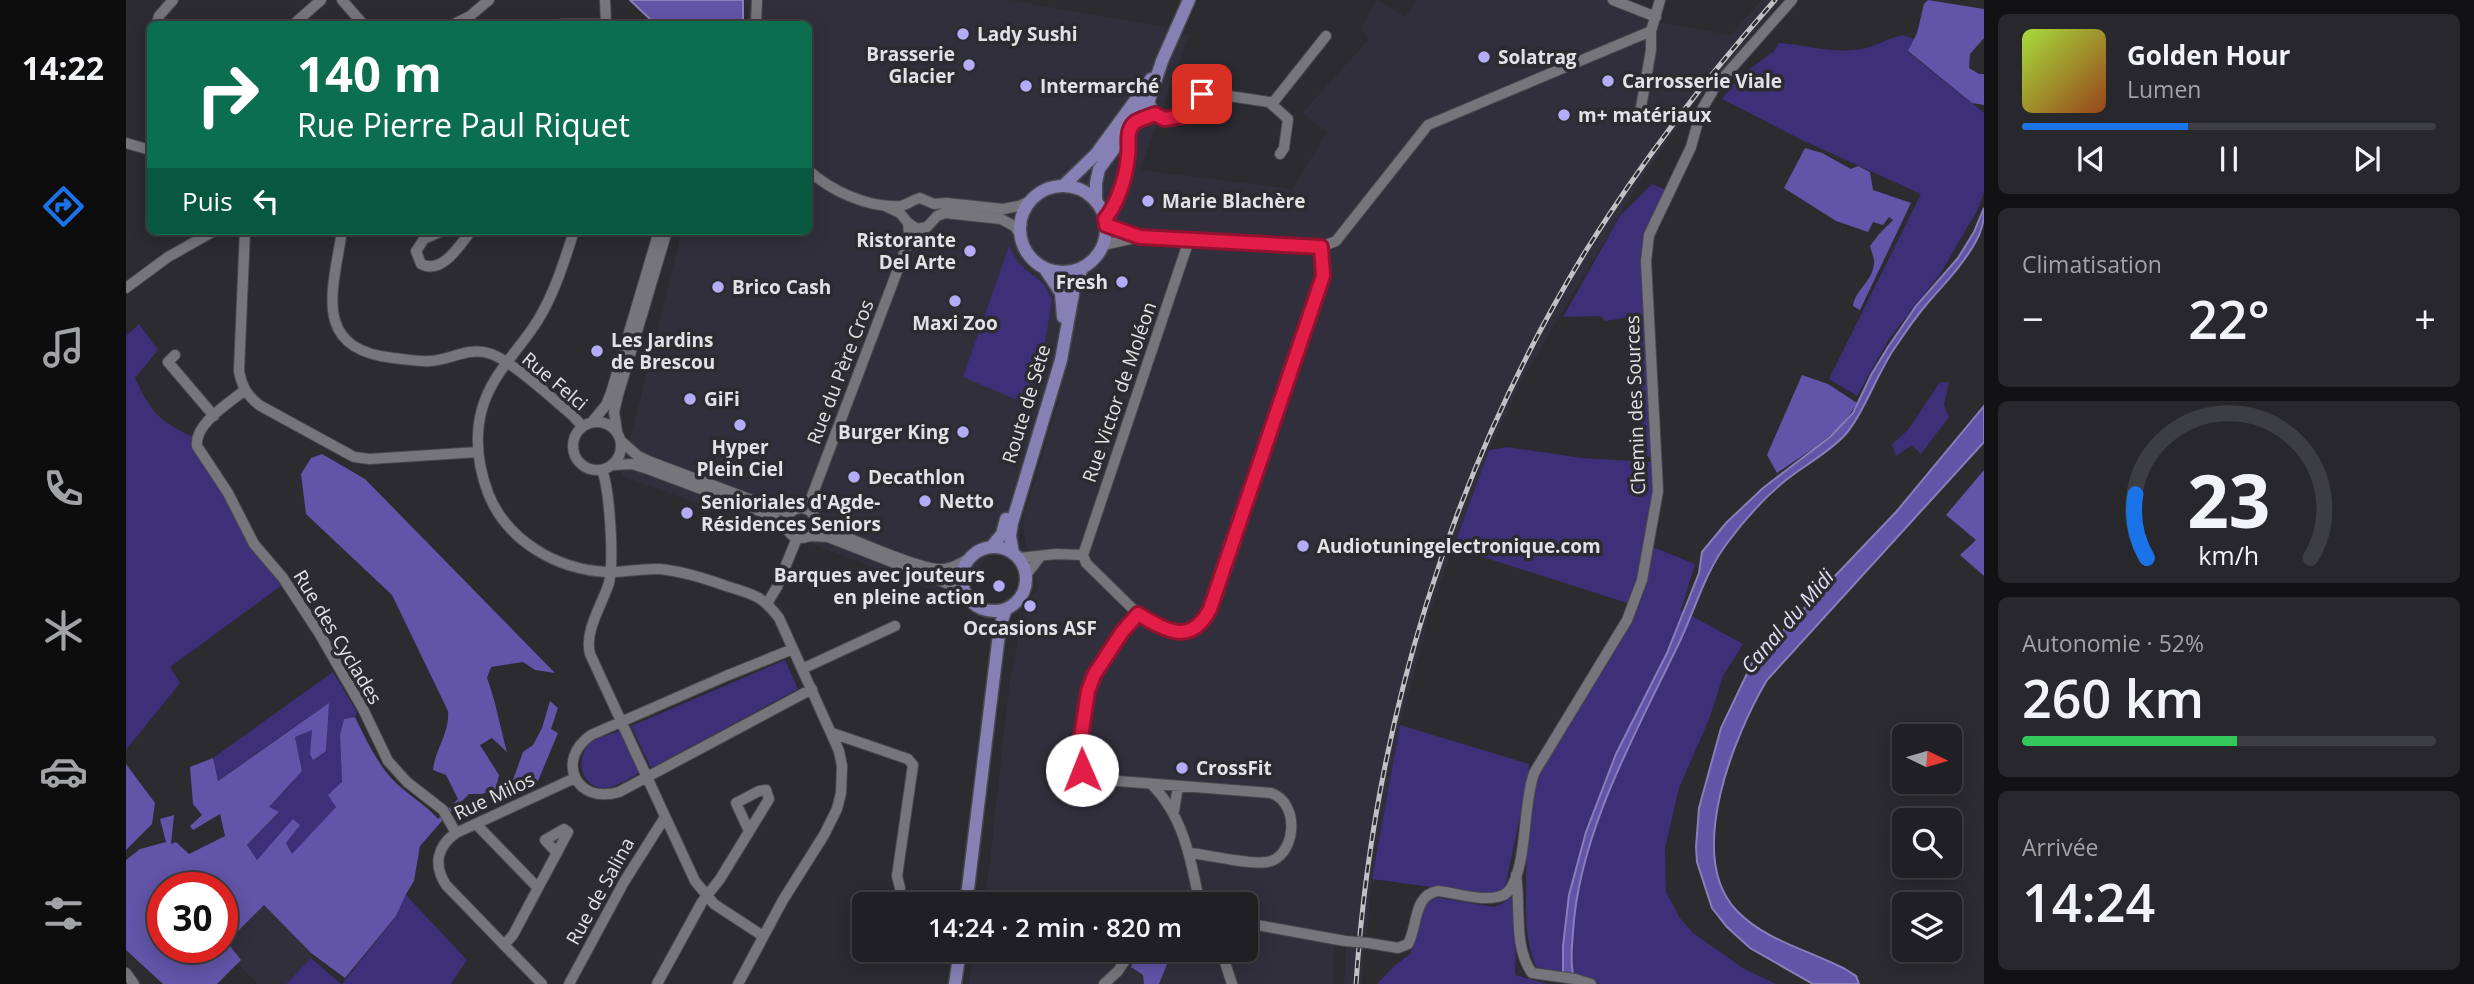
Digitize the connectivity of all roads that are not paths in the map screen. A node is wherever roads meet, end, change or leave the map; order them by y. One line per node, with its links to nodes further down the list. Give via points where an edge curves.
1 (173, 0): 13 (street)
2 (321, 0): 14 (street)
3 (342, 0): 15 (street)
4 (489, 0): 16 (street)
5 (605, 0): 17 (street)
6 (757, 0): 18 (street)
7 (762, 0): 19 (street)
8 (1189, 0): 22 (main road)
9 (1614, 0): 12 (street)
10 (1660, 0): 12 (street)
11 (1792, 0): 104 (street, Chemin des Sources, via 1710,95 1649,235 1646,261 1658,491 1642,580 1627,620 1534,773)
12 (1656, 17): 20 (street)
13 (158, 21)
14 (297, 21)
15 (360, 21)
16 (460, 21)
17 (606, 21)
18 (756, 21)
19 (762, 21)
20 (1651, 31): 25 (street); 54 (street, via 1429,125 1336,241)
21 (1327, 36): 24 (street)
22 (1162, 61): 23 (main road); 32 (main road, via 1096,153)
23 (1149, 100): 26 (street); 27 (main road)
24 (1272, 104): 26 (street, via 1209,93 1178,118); 30 (street, via 1288,119)
25 (1640, 113)
26 (1155, 114): 27 (street)
27 (1132, 126): 34 (main road, via 1099,169); 40 (street, via 1121,186)
28 (126, 143): 29 (street)
29 (147, 149)
30 (1280, 154)
31 (812, 172): 37 (street, via 849,195)
32 (1063, 186): 33 (main road, via 1051,187); 34 (main road, via 1076,188)
33 (1030, 201): 35 (street, via 1003,209); 42 (main road)
34 (1096, 201): 40 (main road)
35 (930, 202): 36 (street, via 920,198); 39 (street, via 935,211)
36 (908, 204): 37 (street); 38 (street)
37 (883, 205): 38 (street)
38 (906, 221): 41 (street); 55 (street, Rue du Père Cros)
39 (933, 221): 41 (street); 42 (street, via 945,213 1001,219)
40 (1106, 222): 51 (street); 53 (main road)
41 (922, 229): 55 (street, Rue du Père Cros)
42 (1020, 234): 57 (main road, via 1028,255)
43 (246, 235): 61 (street, via 239,371)
44 (341, 235): 60 (street, via 332,314 348,342 376,356 430,361 484,351)
45 (433, 235): 46 (street, via 416,251 428,268 443,263)
46 (468, 235)
47 (573, 235): 60 (street, via 548,303)
48 (658, 235): 63 (street, via 611,393)
49 (666, 235): 64 (street, via 614,412)
50 (196, 236): 58 (street)
51 (1140, 237): 52 (street); 53 (street)
52 (1189, 240): 54 (street); 75 (street, Rue Victor de Moléon)
53 (1103, 245): 56 (main road)
54 (1321, 247): 85 (street, via 1320,286 1210,609 1198,627 1181,633)
55 (906, 248): 68 (street, Rue du Père Cros)
56 (1083, 267): 57 (main road, via 1071,272); 76 (main road, Route de Sète, via 1075,283 1061,360 1012,523 1010,536)
57 (1045, 269): 74 (main road, Route de Sète, via 1063,302 1060,335 1006,522)
58 (126, 288)
59 (175, 355): 62 (street, via 167,362)
60 (506, 362): 63 (street, Rue Felci); 65 (street, via 481,411)
61 (245, 390): 62 (street, Rue des Cyclades); 65 (street, via 260,405 354,457)
62 (214, 416): 101 (street, Rue des Cyclades, via 198,432 197,446 246,532 319,634 388,761 443,810)
63 (587, 424): 64 (street, via 610,425); 67 (street, via 573,442 573,452 584,467)
64 (619, 436): 66 (street, via 619,458); 69 (street, via 638,456 651,462 778,510)
65 (478, 452): 79 (street, via 491,499 520,538 562,564)
66 (613, 465): 67 (street); 71 (street, via 648,469 765,513)
67 (602, 470): 79 (street, via 609,497)
68 (807, 509): 69 (street); 70 (street)
69 (792, 511): 71 (street)
70 (816, 520): 72 (street); 78 (street, via 834,532 924,567 946,569)
71 (787, 527): 73 (street)
72 (810, 536): 73 (street); 81 (street, via 828,537 956,587)
73 (797, 538): 82 (street)
74 (992, 546): 76 (main road); 78 (main road)
75 (1083, 555): 77 (street); 85 (street, via 1086,564)
76 (1016, 556): 77 (street); 80 (main road)
77 (1040, 557): 80 (street)
78 (968, 559): 81 (main road, via 961,577)
79 (610, 572): 82 (street, via 678,571); 91 (street, via 588,645)
80 (1026, 575): 84 (main road, via 1022,596)
81 (966, 596): 83 (main road)
82 (768, 602): 87 (street)
83 (982, 610): 84 (main road); 88 (main road, via 993,627)
84 (1006, 610): 88 (main road)
85 (1138, 614): 95 (street, via 1094,675 1078,757 1082,770 1093,778)
86 (895, 625): 89 (street)
87 (793, 649): 89 (street); 91 (street)
88 (997, 652): 107 (main road)
89 (802, 669): 90 (street)
90 (812, 689): 92 (street); 93 (street)
91 (622, 723): 93 (street); 94 (street, via 581,742 574,753)
92 (832, 733): 106 (street, via 908,759 913,765 897,876); 111 (street, via 842,766 837,809)
93 (648, 777): 94 (street, via 607,796 591,793); 98 (street)
94 (575, 778): 99 (street, Rue Milos)
95 (1151, 783): 96 (street); 97 (street)
96 (1178, 786): 97 (street); 103 (street, via 1271,793 1285,802 1291,814 1287,847 1272,861)
97 (1174, 811): 103 (street)
98 (665, 817): 109 (street); 119 (street, Rue de Salina)
99 (476, 824): 101 (street, Rue Milos); 105 (street)
100 (749, 831): 109 (street)
101 (457, 833): 112 (street, Rue Milos, via 438,856 440,876)
102 (557, 853): 105 (street)
103 (1190, 853): 108 (street)
104 (1516, 874): 110 (street, bridge, via 1511,888 1500,897 1430,892 1422,899 1408,944 1398,948); 125 (street, Chemin des Sources, via 1522,952 1532,973)
105 (538, 888): 112 (street)
106 (900, 888)
107 (968, 892)
108 (1198, 892)
109 (706, 898): 111 (street); 120 (street)
110 (1258, 925)
111 (763, 936): 121 (street)
112 (504, 945): 118 (street)
113 (960, 962): 122 (main road)
114 (1124, 962): 123 (street)
115 (1225, 962): 124 (street)
116 (126, 973): 117 (street)
117 (134, 984)
118 (542, 984)
119 (569, 984)
120 (657, 984)
121 (738, 984)
122 (957, 984)
123 (1104, 984)
124 (1232, 984)
125 (1591, 984)

